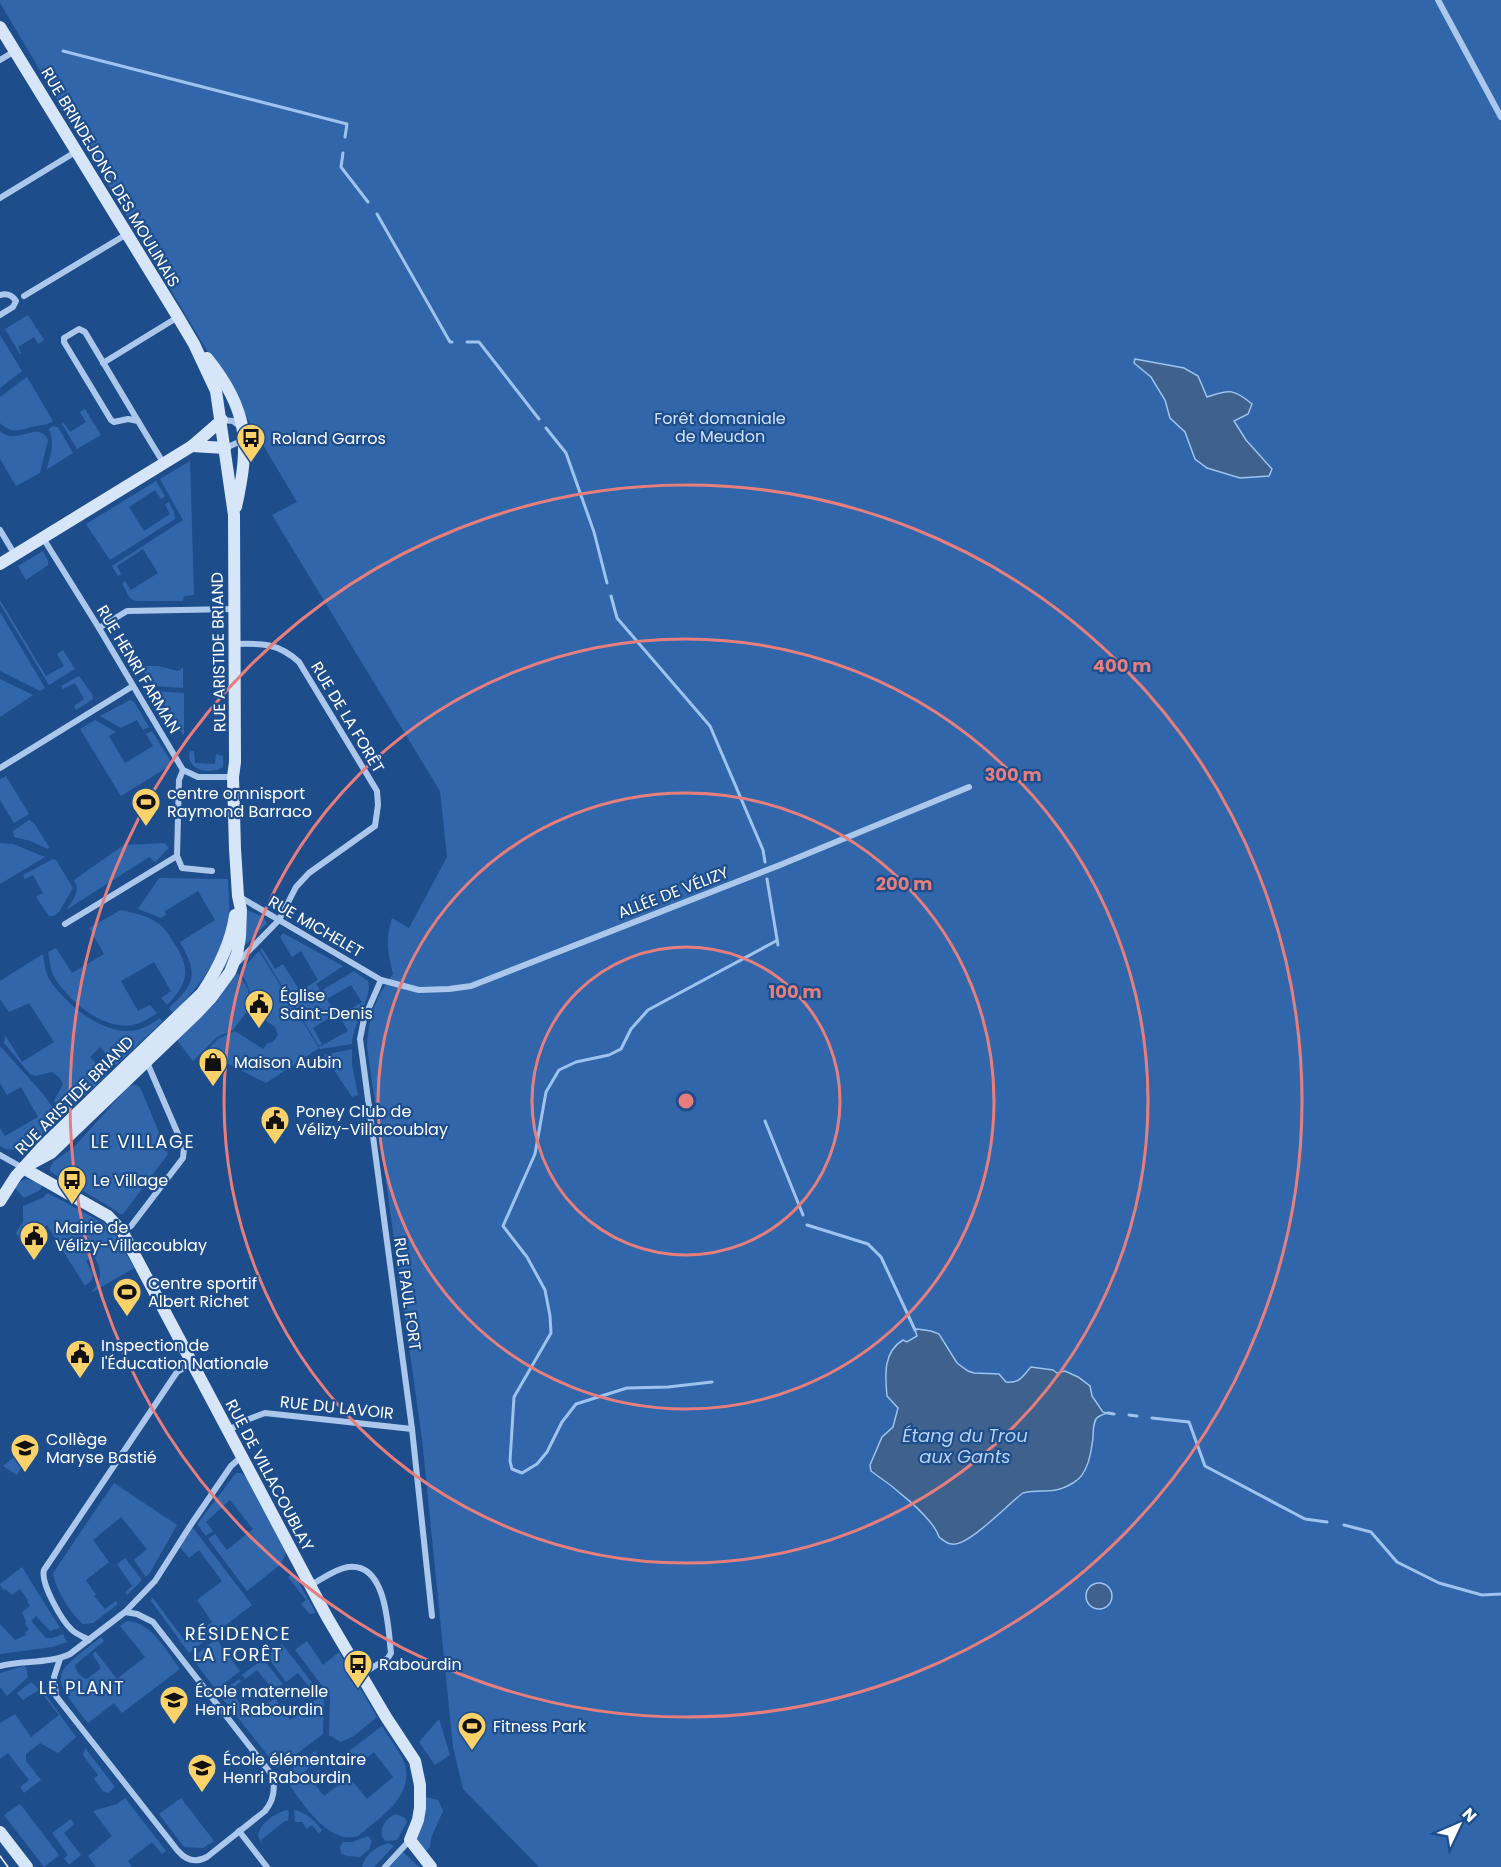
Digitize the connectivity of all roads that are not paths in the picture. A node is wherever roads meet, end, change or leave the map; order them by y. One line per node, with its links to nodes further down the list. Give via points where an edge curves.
1 (1438, 0): 5 (street)
2 (0, 27): 3 (street, RUE BRINDEJONC DES MOULINAIS)
3 (15, 51): 4 (street); 6 (street, RUE BRINDEJONC DES MOULINAIS)
4 (0, 60)
5 (1501, 117)
6 (77, 151): 7 (street); 8 (street, RUE BRINDEJONC DES MOULINAIS)
7 (0, 198)
8 (127, 234): 10 (street); 12 (street, RUE BRINDEJONC DES MOULINAIS)
9 (0, 295): 11 (street, via 16,301)
10 (24, 296)
11 (0, 315)
12 (178, 317): 13 (street, RUE BRINDEJONC DES MOULINAIS); 14 (street)
13 (194, 344): 15 (street, RUE BRINDEJONC DES MOULINAIS, via 216,391); 17 (street, RUE BRINDEJONC DES MOULINAIS, via 228,387)
14 (103, 363): 16 (street); 16 (street, via 85,332 79,329 64,338 111,420)
15 (222, 420): 17 (street, via 233,421); 18 (street); 19 (street, RUE BRINDEJONC DES MOULINAIS)
16 (138, 421): 21 (street)
17 (245, 434): 19 (street); 22 (street, RUE BRINDEJONC DES MOULINAIS)
18 (192, 446): 19 (street); 21 (street)
19 (225, 448): 20 (street, RUE BRINDEJONC DES MOULINAIS)
20 (226, 463): 23 (street, RUE ARISTIDE BRIAND)
21 (164, 464): 25 (street)
22 (242, 470): 23 (street, RUE ARISTIDE BRIAND)
23 (234, 514): 28 (street, RUE ARISTIDE BRIAND)
24 (0, 530): 26 (street)
25 (42, 538): 26 (street); 29 (street, RUE HENRI FARMAN)
26 (15, 555): 27 (street)
27 (0, 564)
28 (234, 609): 29 (street, via 127,611); 30 (street, RUE ARISTIDE BRIAND)
29 (99, 628): 31 (street, RUE HENRI FARMAN)
30 (234, 645): 34 (street, RUE ARISTIDE BRIAND); 39 (street, RUE DE LA FORÊT, via 276,646 299,662 377,791 375,826 309,873 296,887)
31 (133, 686): 32 (street); 33 (street, RUE HENRI FARMAN)
32 (0, 768)
33 (183, 770): 34 (street, via 198,777); 36 (street, via 179,780)
34 (234, 777): 38 (street, RUE ARISTIDE BRIAND)
35 (969, 787): 42 (street, ALLÉE DE VÉLIZY, via 471,986 419,990)
36 (177, 856): 37 (street, via 182,868); 40 (street)
37 (212, 871)
38 (238, 896): 39 (street, RUE MICHELET); 41 (street, RUE ARISTIDE BRIAND, via 240,938); 43 (street, RUE ARISTIDE BRIAND, via 233,927 215,974)
39 (279, 920): 41 (street, RUE DE LA FORÊT); 42 (street, RUE MICHELET)
40 (64, 924)
41 (230, 972): 43 (street, RUE ARISTIDE BRIAND, via 211,998)
42 (381, 980): 49 (street, RUE PAUL FORT, via 360,1039)
43 (144, 1057): 45 (street, RUE ARISTIDE BRIAND, via 51,1153); 47 (street, via 184,1148 183,1158 131,1226)
44 (0, 1155): 45 (street)
45 (23, 1168): 46 (street); 47 (street, RUE DE VILLACOUBLAY, via 108,1216)
46 (0, 1201)
47 (122, 1231): 48 (street, RUE DE VILLACOUBLAY)
48 (191, 1364): 50 (street, RUE DE VILLACOUBLAY); 55 (street, via 177,1372 44,1570 48,1593 72,1630)
49 (412, 1430): 50 (street, RUE DU LAVOIR, via 266,1413); 54 (street, RUE PAUL FORT)
50 (227, 1431): 51 (street, RUE DE VILLACOUBLAY)
51 (241, 1456): 52 (street, RUE DE VILLACOUBLAY); 53 (street, via 155,1581)
52 (311, 1585): 58 (street, RUE DE VILLACOUBLAY); 58 (street, via 350,1567 372,1575 378,1584 385,1603 391,1653)
53 (125, 1612): 55 (street); 59 (street, via 153,1622 272,1775 272,1802)
54 (432, 1616)
55 (89, 1640): 56 (street)
56 (60, 1659): 57 (street); 59 (street, via 54,1677 56,1696 182,1856 202,1859)
57 (0, 1666)
58 (361, 1675): 61 (street, RUE DE VILLACOUBLAY, via 417,1770 420,1808)
59 (239, 1831): 63 (street)
60 (0, 1832): 62 (street)
61 (410, 1839): 64 (street); 65 (street)
62 (27, 1867)
63 (267, 1867)
64 (385, 1867)
65 (430, 1867)

